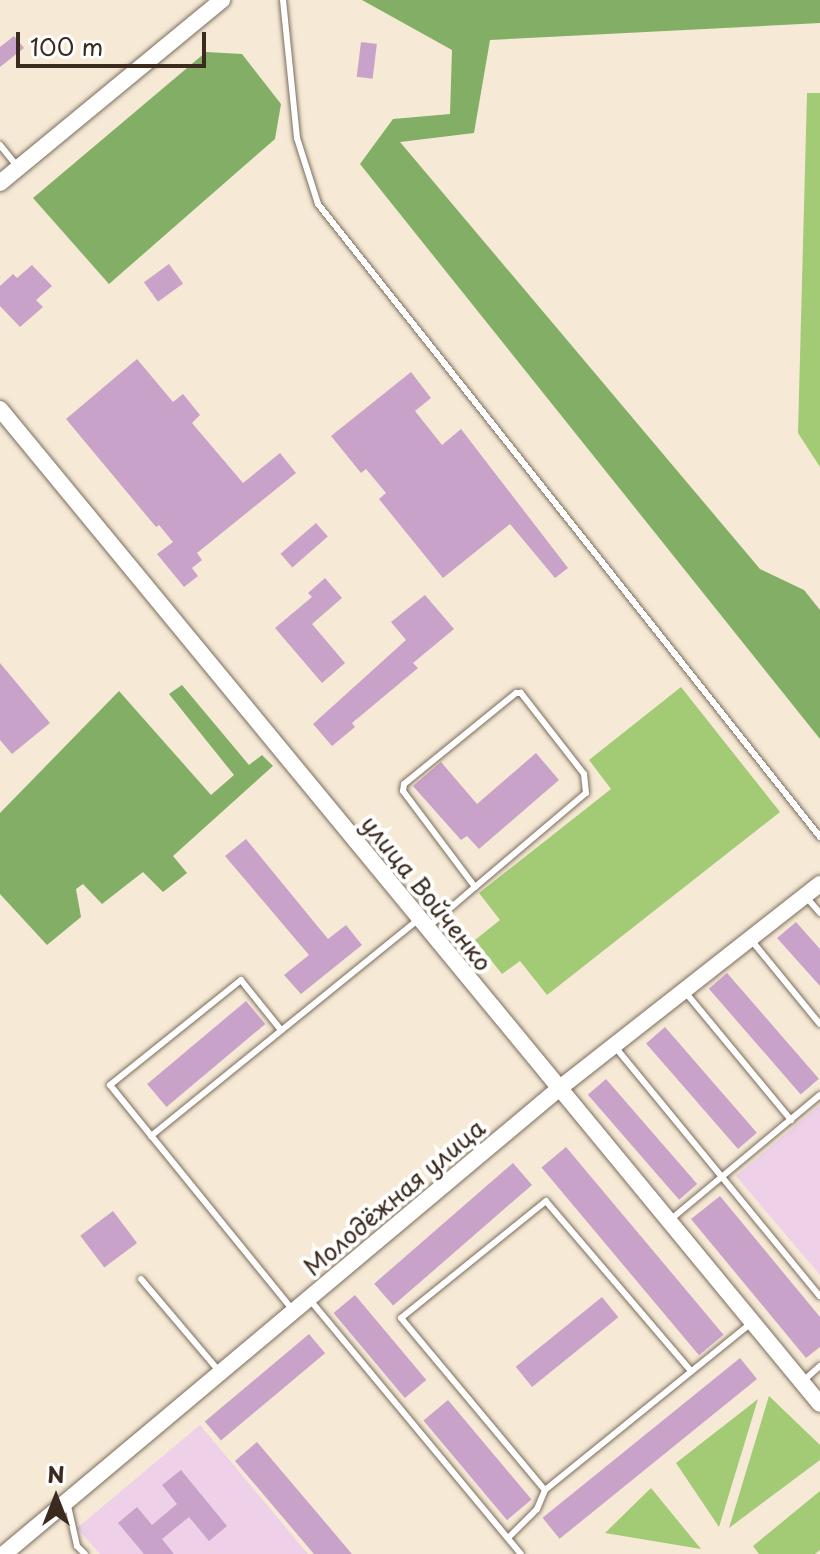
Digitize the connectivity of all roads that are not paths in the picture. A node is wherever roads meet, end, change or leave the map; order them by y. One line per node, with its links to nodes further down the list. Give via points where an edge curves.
1 (222, 0): 4 (main road)
2 (283, 0): 7 (lane, via 297,138 318,204)
3 (0, 145): 4 (lane)
4 (19, 168): 5 (main road)
5 (0, 183)
6 (0, 409): 12 (main road, улица Войченко)
7 (820, 837)
8 (820, 884): 10 (main road, Молодёжная улица)
9 (475, 887): 9 (lane, via 586,793 588,785 521,693 404,784 403,791); 12 (lane)
10 (805, 896): 11 (lane); 13 (main road, Молодёжная улица)
11 (820, 913)
12 (422, 925): 16 (lane); 18 (main road, улица Войченко)
13 (750, 938): 14 (main road, Молодёжная улица); 15 (lane)
14 (684, 990): 17 (main road, Молодёжная улица); 20 (lane)
15 (820, 1024)
16 (281, 1030): 21 (lane); 21 (lane, via 241,980 110,1085)
17 (613, 1045): 18 (main road, Молодёжная улица); 22 (lane)
18 (561, 1087): 23 (main road, улица Войченко); 26 (main road, Молодёжная улица)
19 (820, 1095): 20 (lane)
20 (791, 1120): 22 (lane)
21 (151, 1136): 27 (lane)
22 (722, 1177): 23 (lane); 25 (lane)
23 (670, 1220): 28 (main road, улица Войченко)
24 (141, 1279): 31 (lane)
25 (820, 1296)
26 (310, 1300): 27 (main road, Молодёжная улица); 36 (lane)
27 (295, 1313): 31 (main road, Молодёжная улица)
28 (753, 1322): 30 (lane); 32 (main road, улица Войченко)
29 (820, 1366): 32 (lane)
30 (691, 1371): 34 (lane); 34 (lane, via 546,1201 413,1308 401,1318)
31 (221, 1374): 35 (main road, Молодёжная улица)
32 (802, 1382): 33 (main road, улица Войченко)
33 (820, 1404)
34 (545, 1490): 36 (lane, via 537,1509)
35 (67, 1502): 37 (main road, Молодёжная улица); 38 (lane, via 77,1546)
36 (508, 1538): 39 (lane)
37 (4, 1554)
38 (85, 1554)
39 (521, 1554)

